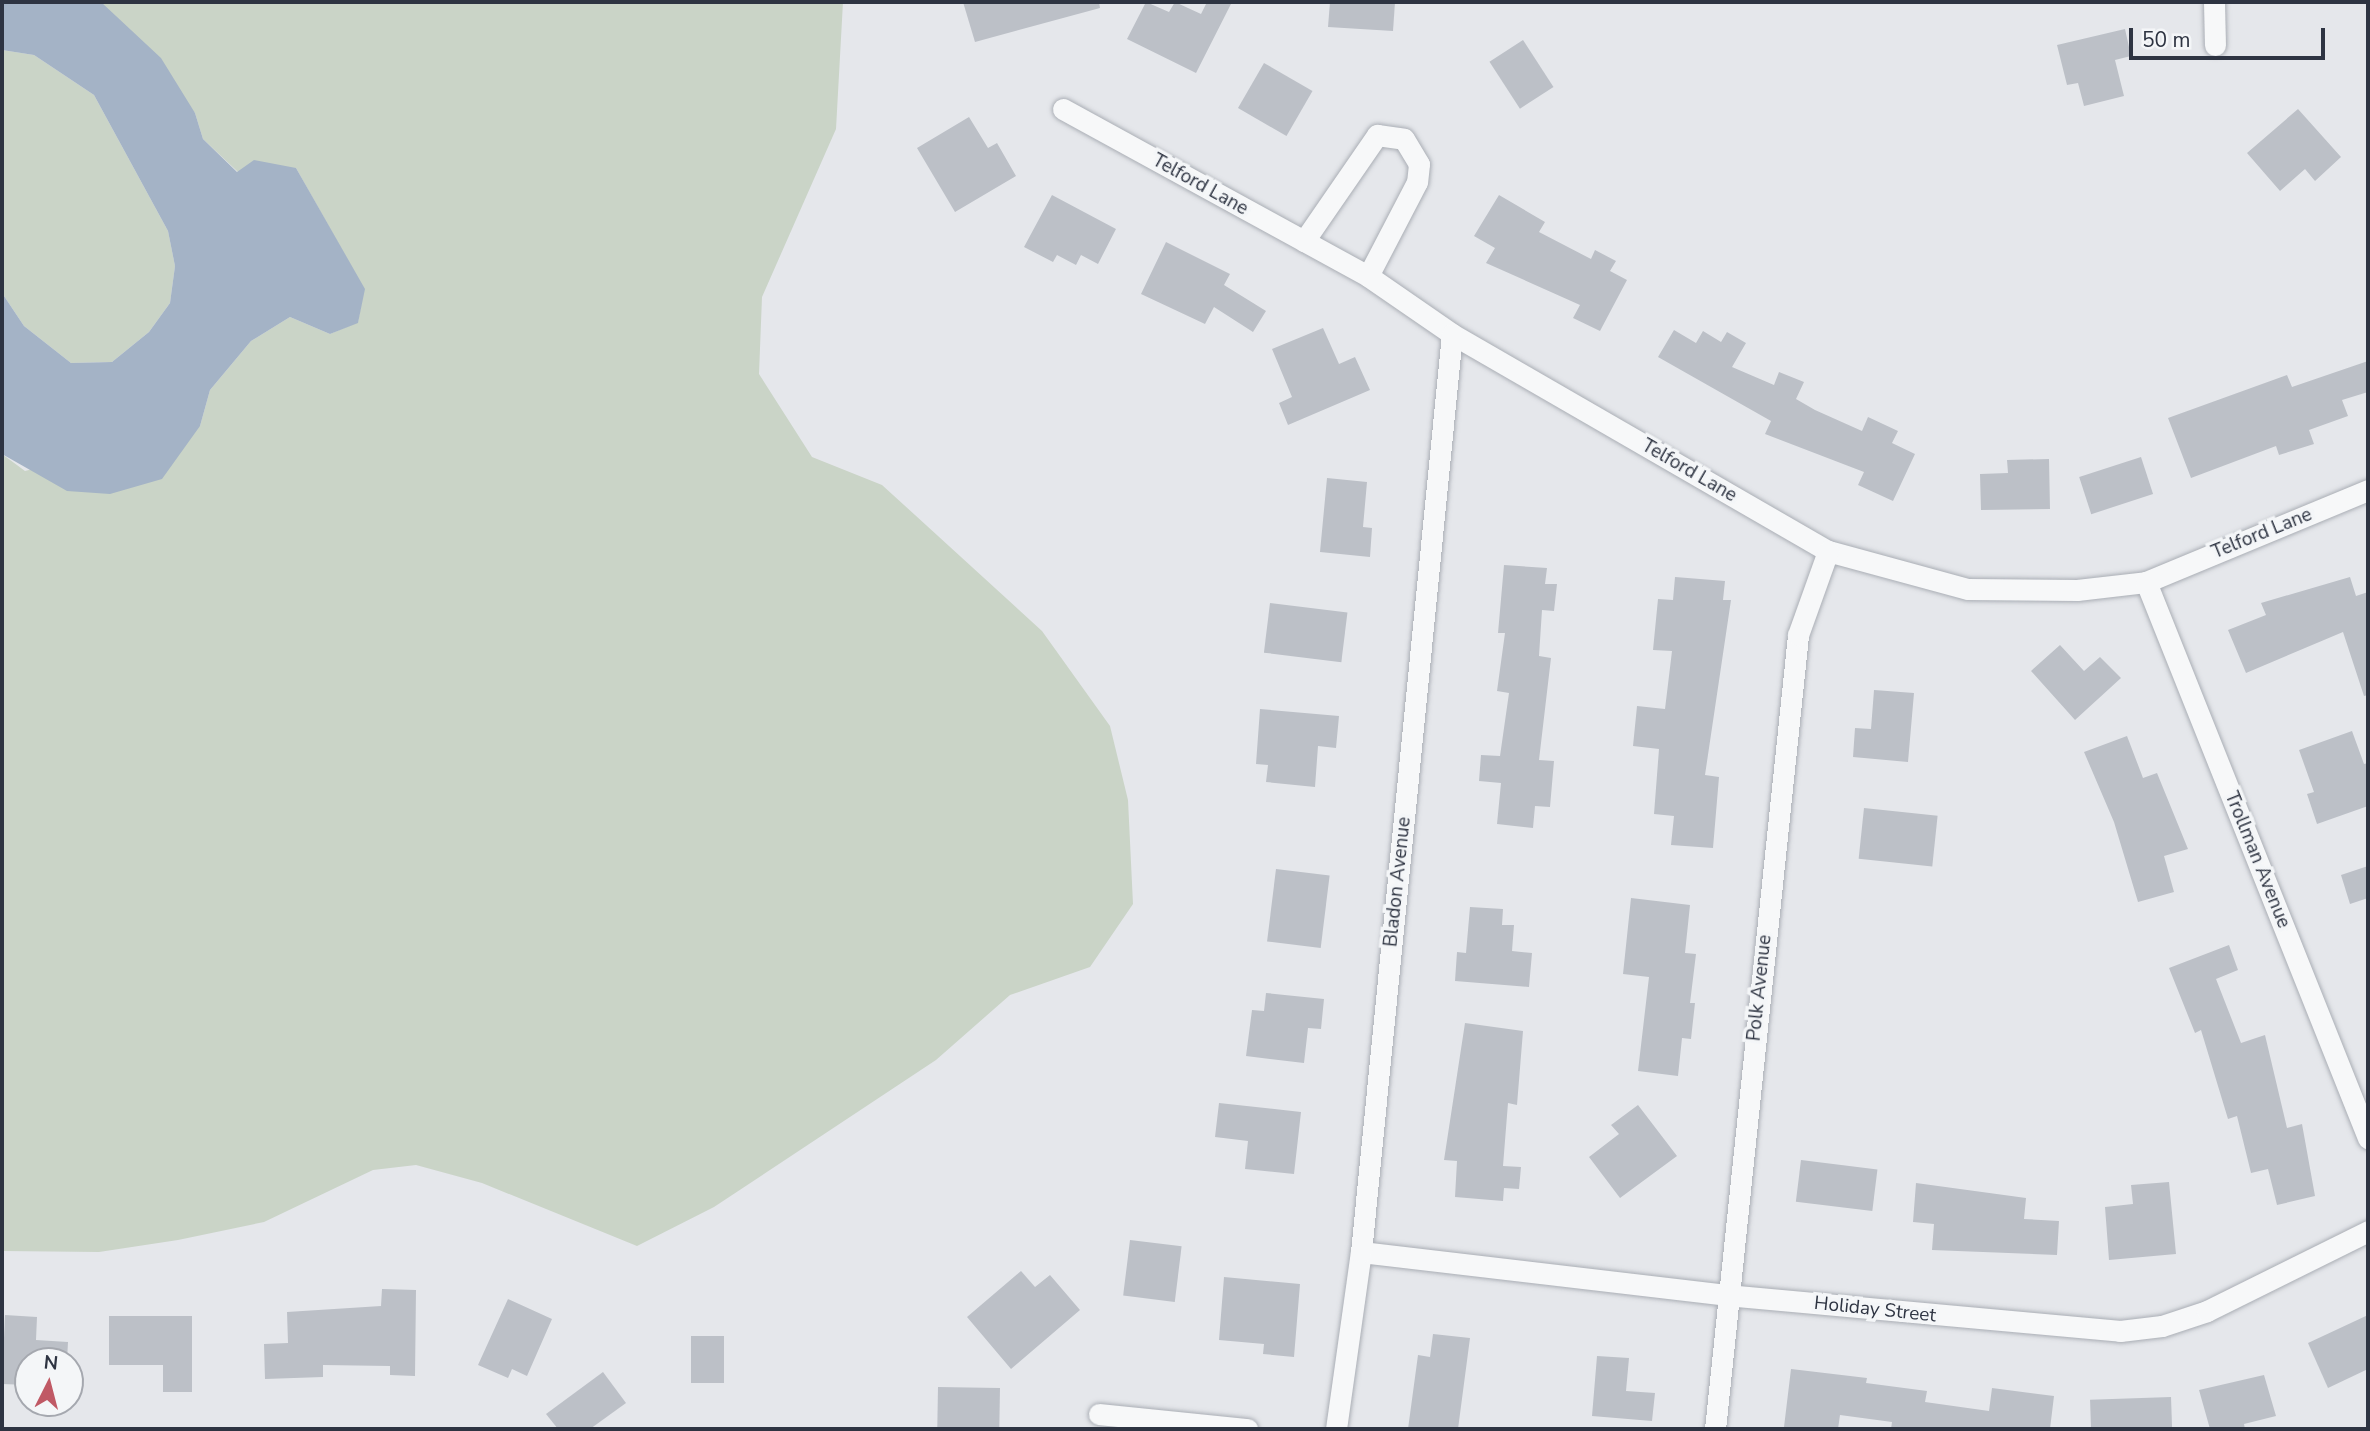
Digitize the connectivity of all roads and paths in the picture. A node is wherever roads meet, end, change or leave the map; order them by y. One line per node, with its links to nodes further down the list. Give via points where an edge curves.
1 (2214, 2): 2 (street)
2 (2215, 46)
3 (1063, 109): 4 (street, Telford Lane)
4 (1304, 241): 5 (street, Telford Lane); 5 (street, via 1377,135 1404,139 1419,164 1416,182)
5 (1368, 276): 6 (street, Telford Lane)
6 (1452, 334): 8 (street, Telford Lane); 12 (street, Bladon Avenue)
7 (2368, 490): 9 (street, Telford Lane)
8 (1828, 551): 9 (street, Telford Lane, via 1968,589 2077,590); 13 (street, Polk Avenue, via 1798,635)
9 (2146, 582): 10 (street, Trollman Avenue)
10 (2368, 1138)
11 (2368, 1231): 13 (street, Holiday Street, via 2207,1311 2130,1330 2070,1330)
12 (1361, 1252): 13 (street, Holiday Street); 16 (street, Bladon Avenue)
13 (1726, 1295): 17 (street, Polk Avenue)
14 (1098, 1414): 15 (street)
15 (1247, 1429)
16 (1336, 1429)
17 (1715, 1429)

